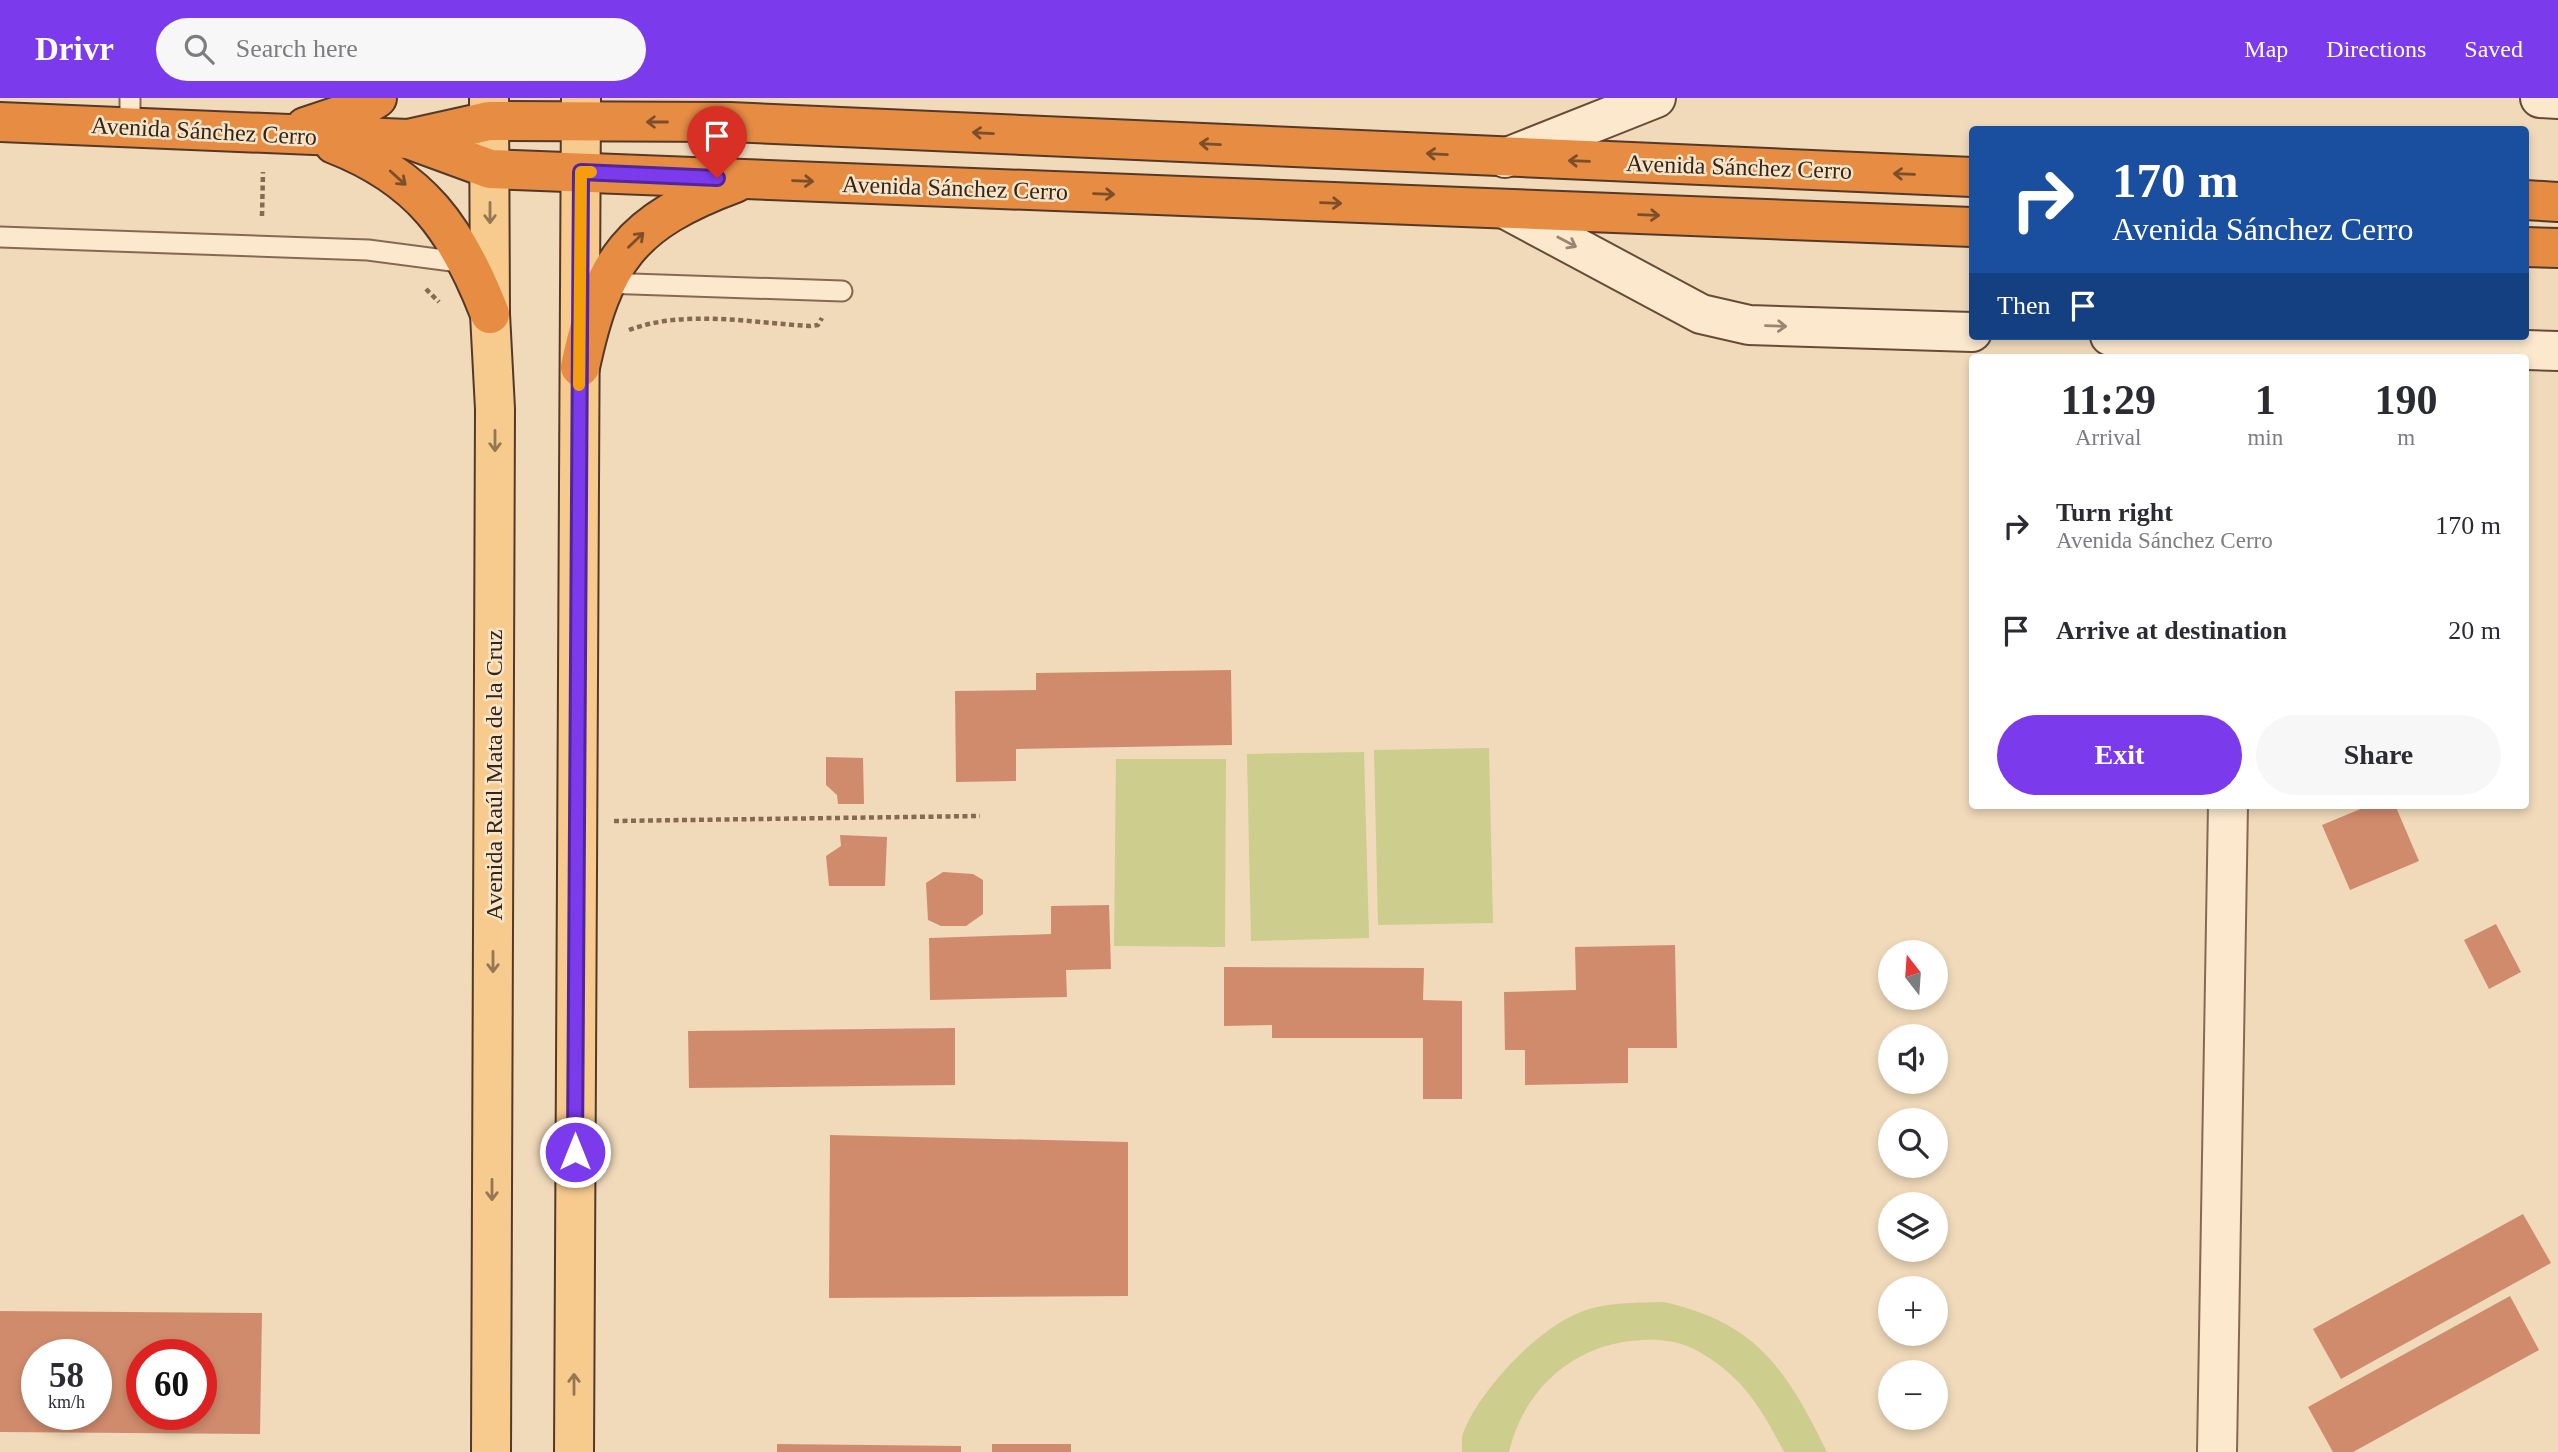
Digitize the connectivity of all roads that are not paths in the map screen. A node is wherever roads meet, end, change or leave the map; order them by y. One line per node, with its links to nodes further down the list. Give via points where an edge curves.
1 (377, 98): 11 (highway)
2 (680, 98): 10 (highway)
3 (1656, 98): 13 (main road, Avenida Sánchez Cerro)
4 (2540, 98): 5 (main road)
5 (2558, 99)
6 (489, 109): 7 (highway, Avenida Sánchez Cerro); 12 (highway, Avenida Sánchez Cerro); 14 (main road, Avenida Raúl Mata de la Cruz)
7 (580, 110): 10 (highway, Avenida Sánchez Cerro, one-way to 7); 15 (main road)
8 (130, 113): 9 (highway, Avenida Sánchez Cerro); 11 (highway, Avenida Sánchez Cerro)
9 (0, 122)
10 (730, 122): 13 (highway, Avenida Sánchez Cerro, one-way to 10)
11 (299, 136): 12 (highway, Avenida Sánchez Cerro); 25 (highway, one-way to 25, via 391,171 448,226)
12 (408, 139): 14 (highway, Avenida Sánchez Cerro)
13 (1505, 158): 16 (highway, Avenida Sánchez Cerro, one-way to 13)
14 (490, 169): 15 (highway, Avenida Sánchez Cerro); 28 (main road, Avenida Raúl Mata de la Cruz, one-way to 28)
15 (581, 172): 17 (highway, Avenida Sánchez Cerro); 33 (main road)
16 (1969, 177)
17 (744, 179): 20 (highway, Avenida Sánchez Cerro, one-way to 20); 26 (highway, one-way to 17, via 640,235 698,197)
18 (2529, 200): 19 (highway)
19 (2558, 202)
20 (1507, 210): 21 (highway, Avenida Sánchez Cerro, one-way to 21); 29 (main road, Avenida Sánchez Cerro, one-way to 29, via 1701,314 1749,325)
21 (1969, 227)
22 (0, 237): 25 (lane, via 368,250)
23 (2529, 247): 24 (highway)
24 (2558, 248)
25 (470, 263): 28 (highway)
26 (603, 283): 27 (lane); 33 (highway)
27 (835, 291)
28 (490, 314): 35 (main road, Avenida Raúl Mata de la Cruz, one-way to 35, via 495,409)
29 (1969, 332)
30 (2149, 340): 31 (main road)
31 (2236, 349): 32 (main road)
32 (2558, 351)
33 (580, 367): 36 (main road, one-way to 33)
34 (2228, 809): 37 (main road)
35 (491, 1452)
36 (574, 1452)
37 (2217, 1452)

